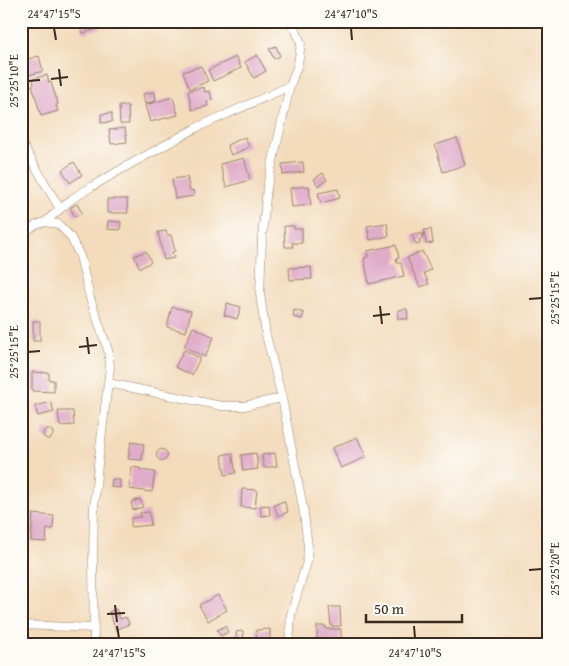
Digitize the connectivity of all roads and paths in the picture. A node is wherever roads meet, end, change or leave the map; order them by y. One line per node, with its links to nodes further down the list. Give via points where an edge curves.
1 (288, 21): 2 (lane, via 300,43 298,64)
2 (290, 86): 4 (lane, via 198,127 91,186); 8 (lane, via 267,187 260,294 266,335)
3 (21, 142): 4 (lane)
4 (60, 209): 5 (lane)
5 (45, 222): 6 (lane); 7 (lane, via 58,224 70,236 80,256 108,350)
6 (21, 235)
7 (108, 383): 8 (lane, via 222,406 244,406); 10 (lane, via 94,507)
8 (282, 398): 12 (lane, via 308,547 307,562 291,614)
9 (21, 625): 10 (lane)
10 (94, 628): 11 (lane)
11 (94, 645)
12 (289, 645)

